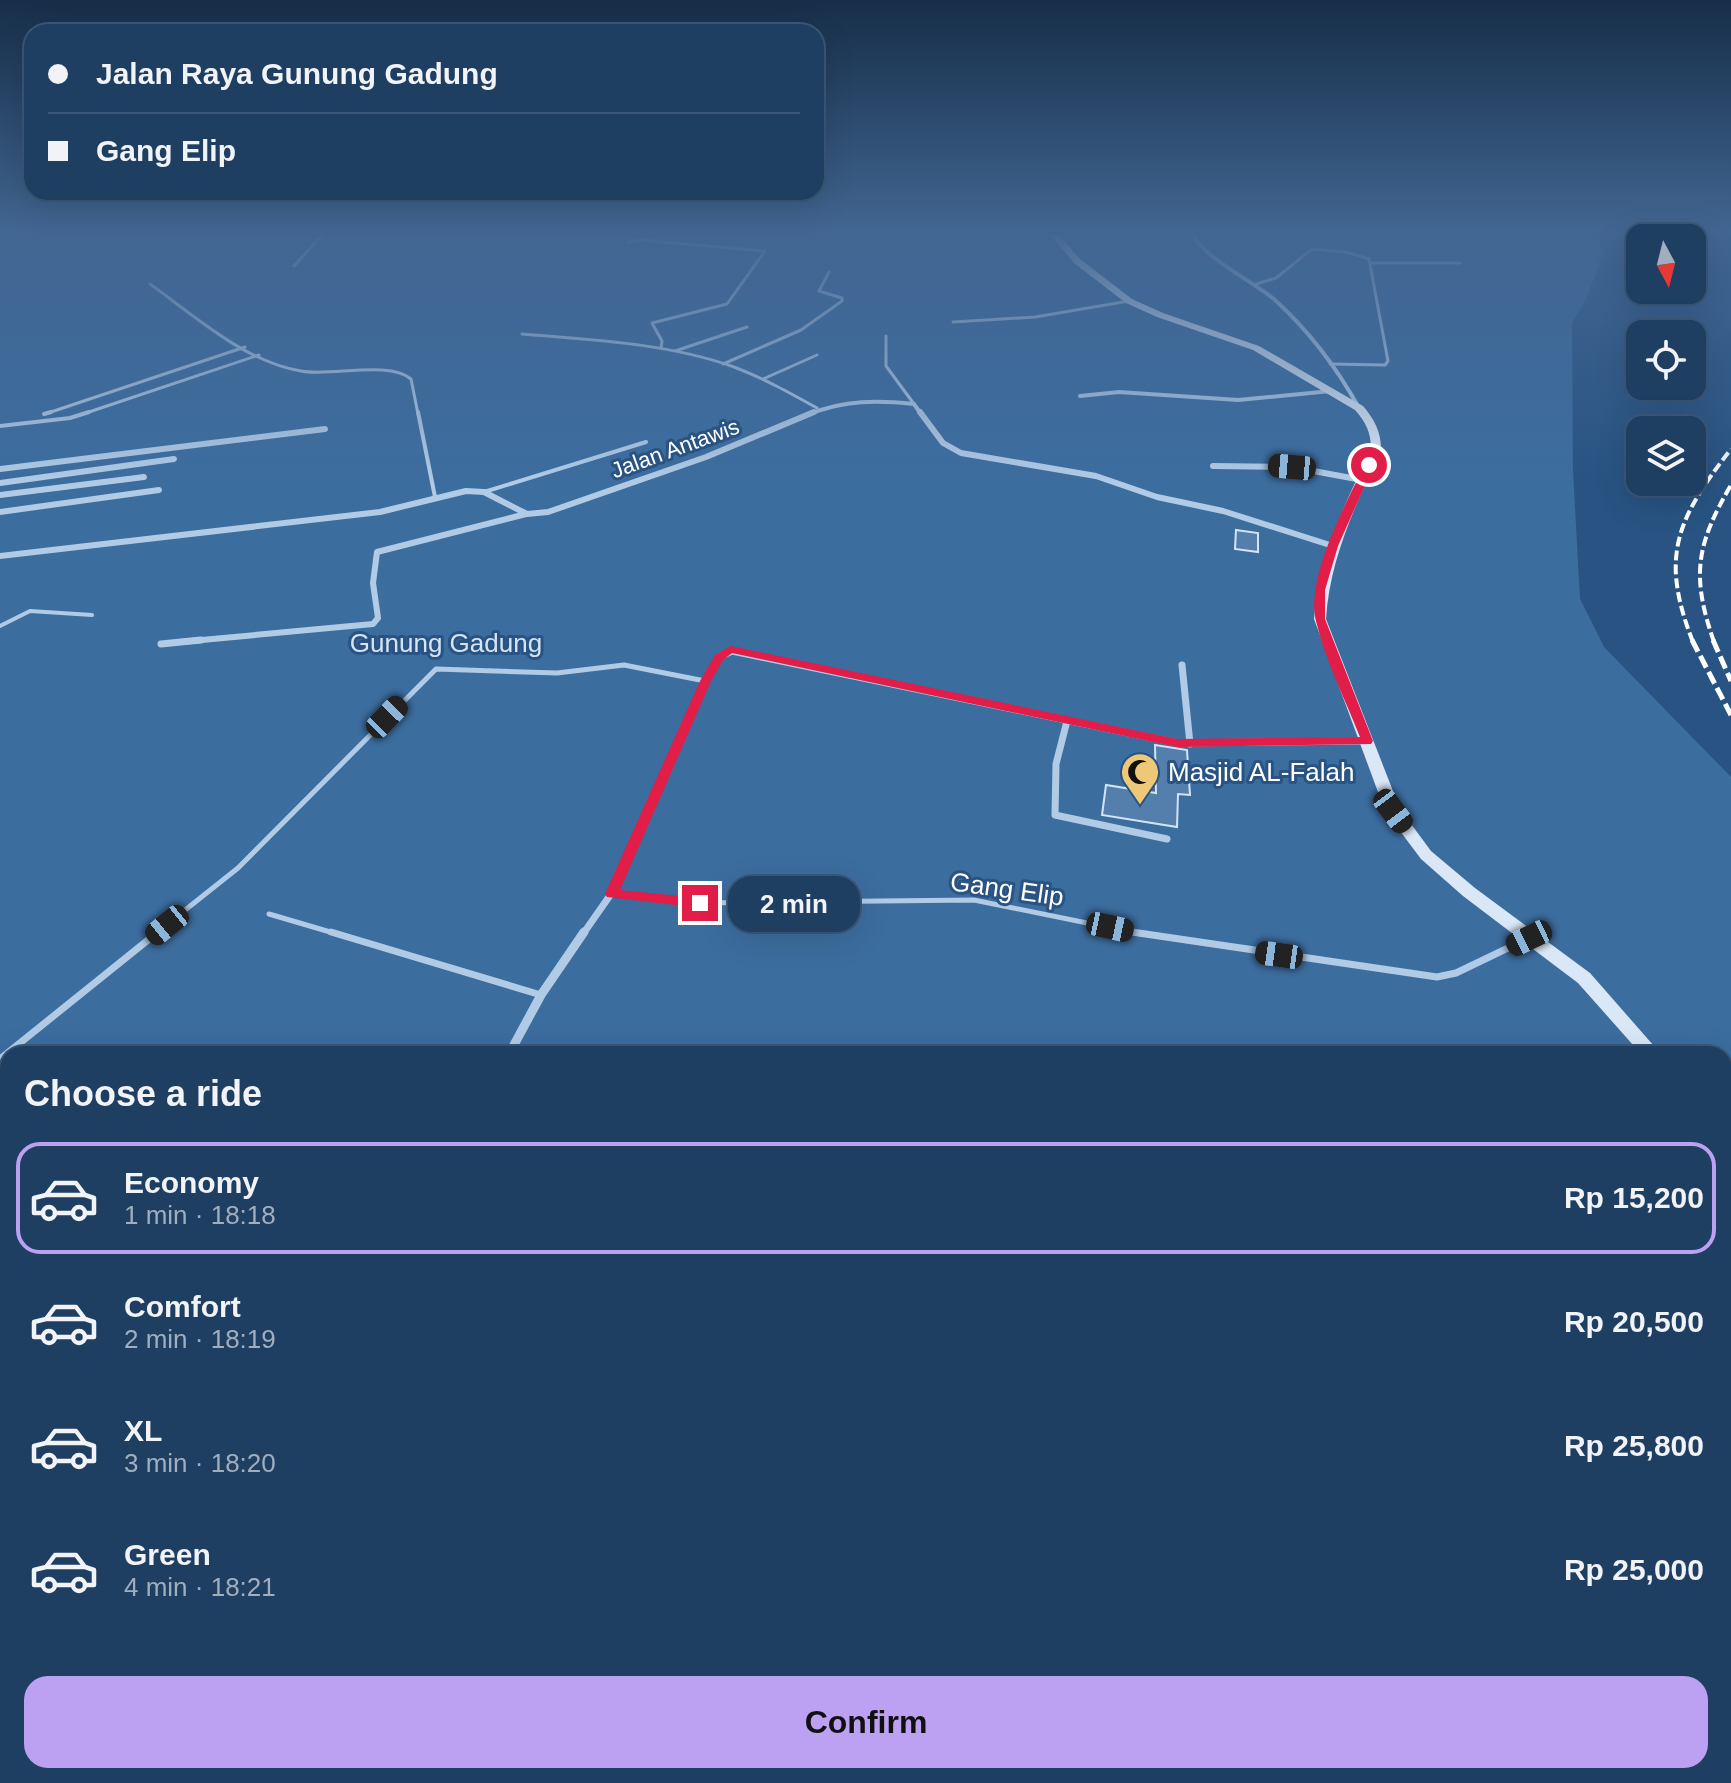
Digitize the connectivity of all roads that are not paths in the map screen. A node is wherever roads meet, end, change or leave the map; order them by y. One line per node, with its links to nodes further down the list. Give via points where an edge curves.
1 (200, 317): 12 (lane)
2 (675, 317): 13 (lane, via 652,323)
3 (819, 317): 17 (lane)
4 (1032, 317): 8 (lane)
5 (1166, 317): 20 (street, via 1256,348)
6 (1289, 317): 18 (street)
7 (1380, 317): 18 (lane, via 1385,365)
8 (953, 322)
9 (747, 327): 14 (lane)
10 (522, 334): 13 (lane)
11 (886, 336): 22 (lane, via 886,366)
12 (245, 347): 15 (lane); 25 (lane)
13 (661, 348): 14 (lane)
14 (674, 352): 17 (lane)
15 (259, 355): 26 (lane, via 70,418); 38 (lane, via 304,372 407,375)
16 (817, 355): 19 (lane)
17 (723, 364): 19 (lane)
18 (1330, 364): 24 (street)
19 (763, 379): 23 (lane)
20 (1331, 391): 21 (street, via 1238,400 1119,392); 24 (street)
21 (1080, 396)
22 (914, 404): 23 (street, Jalan Antawis, via 867,400); 41 (street, via 943,443 961,453 1088,474)
23 (817, 408): 40 (street, Jalan Antawis, via 729,449 548,512)
24 (1359, 408): 33 (street, via 1377,435)
25 (44, 414)
26 (0, 426)
27 (325, 429): 31 (street)
28 (646, 442): 36 (lane)
29 (174, 459): 34 (street)
30 (1213, 466): 33 (street, via 1292,467)
31 (0, 469)
32 (144, 477): 37 (street)
33 (1362, 480): 41 (street)
34 (0, 483)
35 (159, 490): 39 (street)
36 (484, 492): 38 (street); 40 (street)
37 (0, 495)
38 (435, 497): 42 (street, via 366,514)
39 (0, 512)
40 (527, 514): 45 (street, Jalan Antawis, via 377,552 373,583 378,618 373,624)
41 (1333, 546): 49 (street, via 1320,590 1320,619)
42 (0, 556)
43 (92, 615): 44 (lane, via 30,611)
44 (0, 626)
45 (161, 644)
46 (1182, 665): 50 (street)
47 (705, 681): 48 (street, via 724,652 740,650); 52 (street); 56 (lane, via 624,665 557,673 436,669 238,868)
48 (1067, 721): 50 (street); 51 (street, via 1056,764 1055,815)
49 (1367, 741): 50 (street); 54 (street, via 1393,811 1426,855)
50 (1190, 744)
51 (1167, 839)
52 (611, 894): 54 (lane, Gang Elip, via 700,903 974,900 1164,939 1437,977); 55 (street)
53 (269, 914): 55 (lane)
54 (1529, 938): 58 (street, via 1584,978)
55 (541, 995): 57 (street)
56 (16, 1046)
57 (513, 1046)
58 (1645, 1046)

